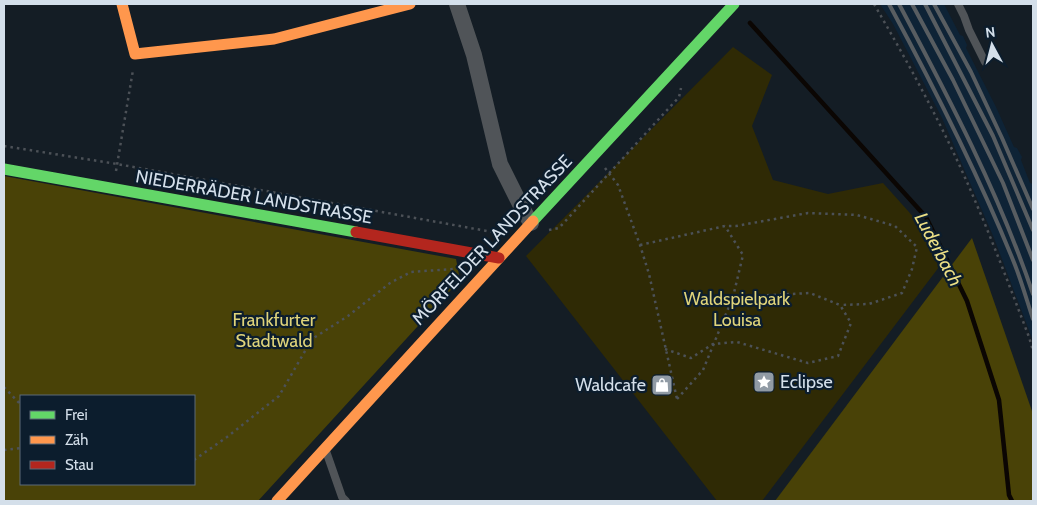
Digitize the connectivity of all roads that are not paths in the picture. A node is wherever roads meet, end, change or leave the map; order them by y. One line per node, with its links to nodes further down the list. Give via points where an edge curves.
1 (122, 4): 2 (street, via 135,54 274,38)
2 (410, 4)
3 (457, 4): 8 (street, via 474,55 500,164)
4 (734, 4): 8 (street, MÖRFELDER LANDSTRASSE)
5 (958, 4): 6 (lane)
6 (985, 62)
7 (4, 169): 9 (street, NIEDERRÄDER LANDSTRASSE)
8 (531, 223): 9 (street, MÖRFELDER LANDSTRASSE)
9 (498, 258): 10 (street, MÖRFELDER LANDSTRASSE)
10 (325, 450): 11 (street, MÖRFELDER LANDSTRASSE); 12 (lane)
11 (277, 501)
12 (346, 501)

